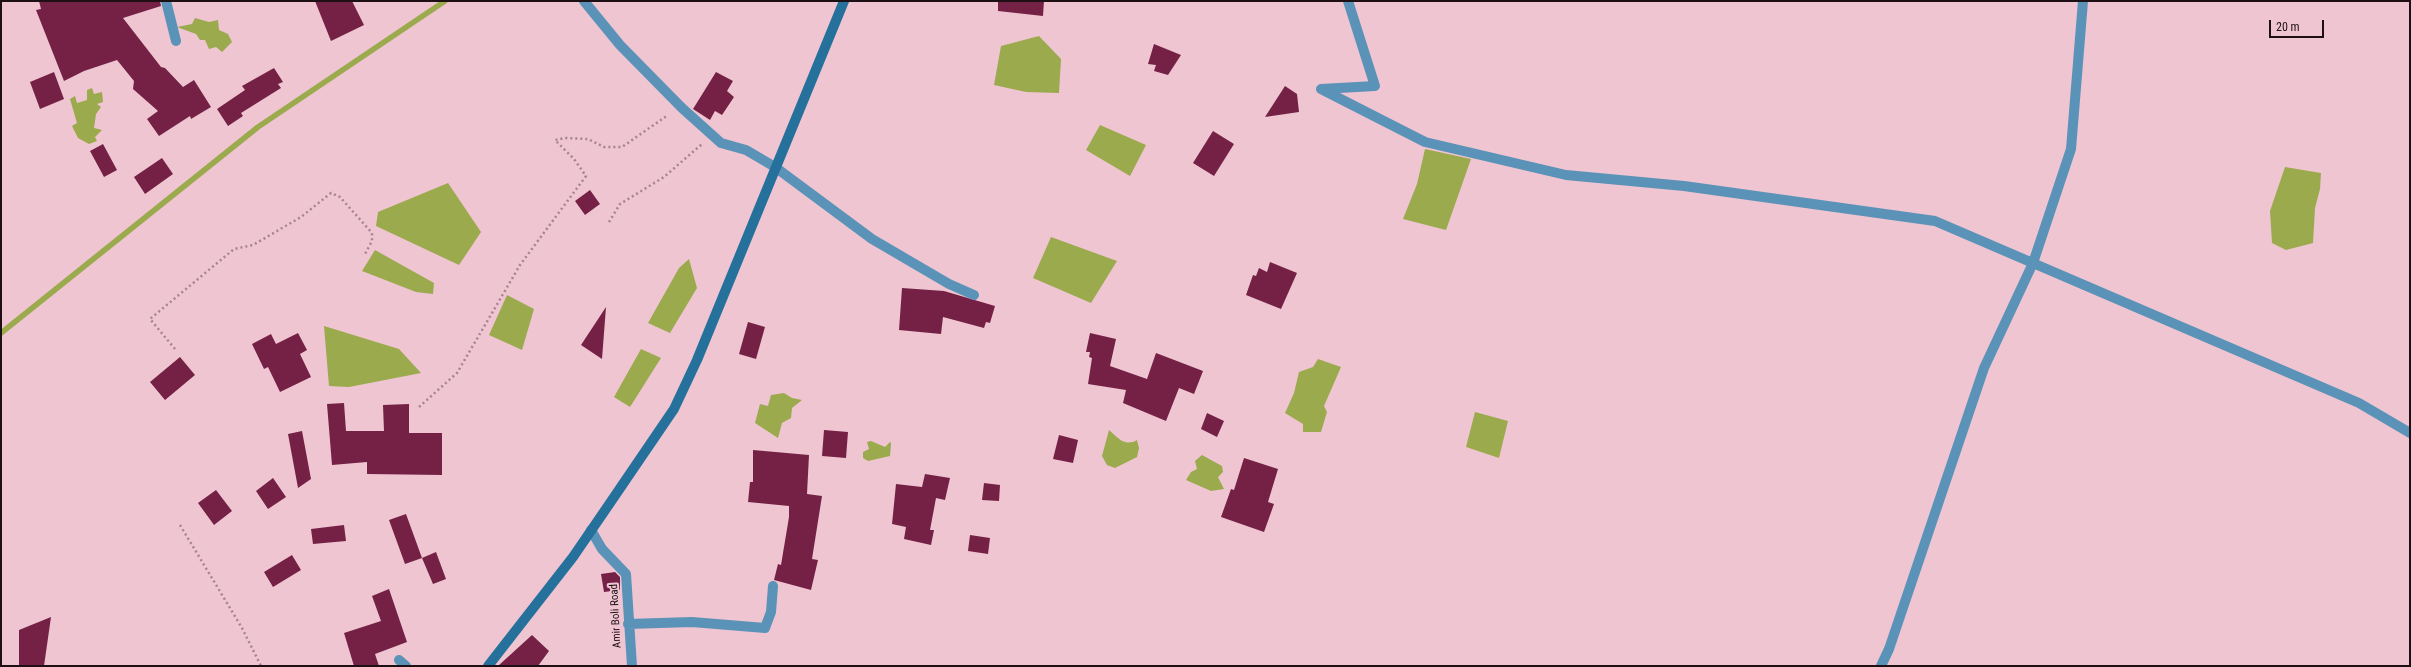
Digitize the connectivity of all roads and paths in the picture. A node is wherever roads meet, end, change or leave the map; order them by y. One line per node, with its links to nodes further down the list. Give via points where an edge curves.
1 (166, 1): 6 (street)
2 (584, 1): 7 (street, via 620,45)
3 (844, 1): 9 (main road, via 787,145)
4 (1348, 1): 12 (street, via 1375,86 1321,88 1425,142 1566,175 1684,186 1935,221)
5 (2083, 1): 12 (street, via 2071,149)
6 (176, 41)
7 (682, 108): 8 (street); 15 (path, via 622,147 604,147 588,139 555,140 586,176 583,182 568,198 520,265 457,373)
8 (714, 135): 9 (street, via 721,143 746,150); 10 (path, via 664,177 637,196 620,204)
9 (774, 167): 13 (street, via 872,239 949,284); 18 (main road, via 697,360 680,396)
10 (609, 222)
11 (364, 254): 14 (path, via 372,241 372,233 340,197 331,193 301,218 253,245 234,248 150,319)
12 (2034, 263): 16 (street, via 2359,403); 24 (street, via 1984,368 1889,649)
13 (974, 295)
14 (175, 349)
15 (419, 407)
16 (2410, 433)
17 (180, 525): 21 (path, via 242,628)
18 (591, 530): 20 (street, Amir Boli Road, via 602,549 626,574); 22 (main road)
19 (773, 586): 20 (street, via 771,612 765,628 692,622)
20 (628, 624): 23 (street, Amir Boli Road)
21 (261, 666)
22 (488, 666)
23 (632, 666)
24 (1881, 666)

